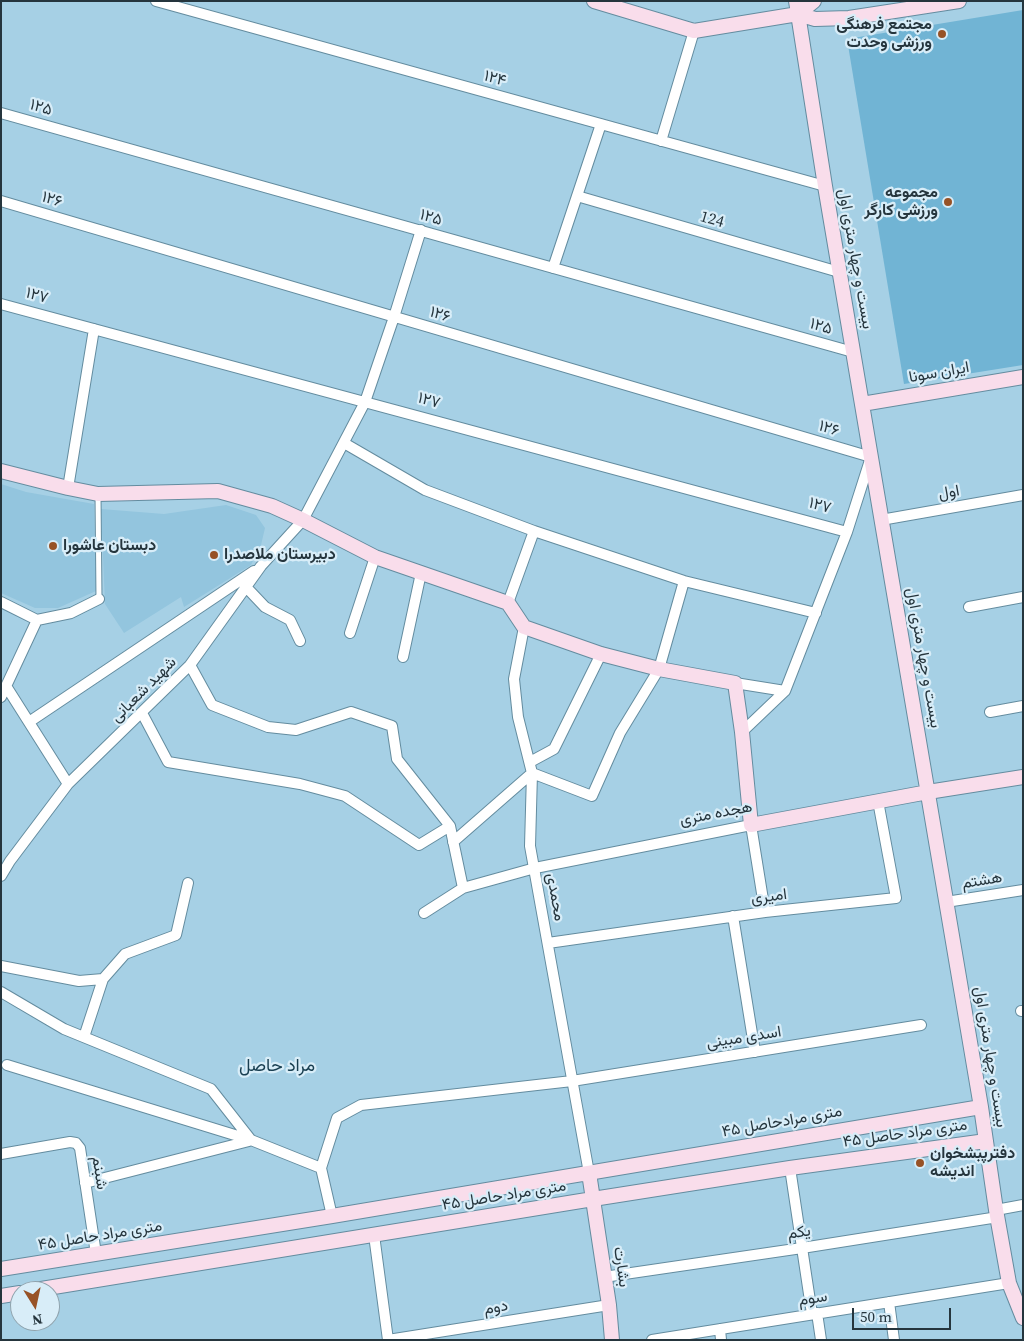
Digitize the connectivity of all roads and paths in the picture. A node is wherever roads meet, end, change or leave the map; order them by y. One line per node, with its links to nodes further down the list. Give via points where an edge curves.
1 (594, 1): 6 (street)
2 (814, 1): 5 (street)
3 (959, 1): 5 (street, via 849,18 815,18)
4 (162, 2): 8 (street, ۱۲۴)
5 (797, 8): 6 (street); 10 (street, بیست و چهار متری اول)
6 (694, 30): 9 (street)
7 (1, 113): 13 (street, ۱۲۵)
8 (601, 124): 9 (street, ۱۲۴); 11 (street)
9 (661, 141): 10 (street, ۱۲۴)
10 (825, 186): 15 (street, بیست و چهار متری اول)
11 (577, 196): 14 (street); 15 (street, 124)
12 (1, 201): 17 (street, ۱۲۶)
13 (421, 230): 14 (street, ۱۲۵); 17 (street, شهید شعبانی)
14 (553, 268): 19 (street, ۱۲۵)
15 (839, 272): 19 (street, بیست و چهار متری اول)
16 (1, 304): 18 (street, ۱۲۷)
17 (394, 317): 21 (street, شهید شعبانی); 24 (street, ۱۲۶)
18 (94, 329): 21 (street, ۱۲۷); 26 (street)
19 (853, 352): 22 (street, بیست و چهار متری اول)
20 (1023, 377): 22 (street, ایران سونا)
21 (365, 402): 23 (street, شهید شعبانی); 32 (street, ۱۲۷)
22 (862, 404): 24 (street, بیست و چهار متری اول)
23 (344, 443): 29 (street, شهید شعبانی); 31 (street, via 424,490)
24 (871, 457): 30 (street, بیست و چهار متری اول); 32 (street)
25 (1, 471): 26 (street)
26 (68, 488): 27 (street)
27 (98, 494): 29 (street, via 218,491 272,506); 39 (lane)
28 (1023, 495): 30 (street, اول)
29 (303, 520): 33 (street); 34 (street, شهید شعبانی)
30 (881, 520): 65 (street, بیست و چهار متری اول)
31 (534, 531): 36 (street); 41 (street)
32 (847, 532): 43 (street)
33 (375, 557): 35 (street); 46 (street)
34 (261, 566): 37 (street, شهید شعبانی); 59 (street)
35 (421, 573): 41 (street); 49 (street)
36 (684, 581): 43 (street); 51 (street)
37 (246, 587): 47 (street, via 265,607 290,620); 50 (street, شهید شعبانی)
38 (1023, 597): 42 (street)
39 (100, 599): 44 (street, via 71,613)
40 (1, 602): 44 (street)
41 (508, 603): 45 (street)
42 (969, 607)
43 (816, 613): 54 (street)
44 (37, 620): 53 (street)
45 (524, 627): 48 (street); 61 (street, محمدی, via 514,679 518,717)
46 (350, 632)
47 (300, 641)
48 (601, 654): 51 (street); 61 (street, via 554,749)
49 (402, 657)
50 (190, 665): 57 (street, شهید شعبانی); 68 (street, via 212,705 268,727 296,730 351,712 392,726 397,759)
51 (659, 669): 52 (street); 62 (street, via 620,733 592,796)
52 (735, 683): 54 (street); 60 (street)
53 (6, 686): 55 (street); 59 (street)
54 (786, 691): 60 (street)
55 (1, 697)
56 (1023, 706): 58 (street)
57 (142, 712): 64 (street, شهید شعبانی); 68 (street, via 168,762 300,784 345,796 419,844)
58 (990, 712)
59 (30, 722): 64 (street)
60 (742, 732): 67 (street)
61 (530, 762): 62 (street, محمدی)
62 (532, 773): 69 (street); 70 (street, محمدی, via 530,846)
63 (1023, 777): 65 (street, هجده متری)
64 (68, 784): 71 (street, شهید شعبانی)
65 (928, 792): 66 (street, هجده متری); 75 (street, بیست و چهار متری اول)
66 (878, 801): 67 (street, هجده متری); 76 (street, امیری, via 896,898)
67 (752, 825): 70 (street, هجده متری); 76 (street)
68 (450, 826): 69 (street)
69 (453, 842): 73 (street)
70 (535, 868): 73 (street, هجده متری); 79 (street, محمدی)
71 (1, 876)
72 (188, 883): 81 (street, via 176,935 125,954)
73 (463, 888): 77 (street, هجده متری)
74 (1023, 890): 75 (street, هشتم)
75 (946, 902): 88 (street, بیست و چهار متری اول)
76 (765, 912): 78 (street, امیری)
77 (424, 913)
78 (733, 916): 79 (street, امیری); 85 (street)
79 (548, 943): 87 (street, محمدی)
80 (1, 966): 81 (street, via 79,981)
81 (103, 979): 84 (street)
82 (1, 992): 84 (street)
83 (921, 1025): 85 (street, اسدی مبینی)
84 (84, 1037): 89 (street, via 210,1089)
85 (755, 1052): 87 (street, اسدی مبینی)
86 (7, 1065): 89 (street)
87 (572, 1081): 92 (street, اسدی مبینی, via 361,1105 337,1118); 94 (street, محمدی)
88 (981, 1106): 90 (street, بیست و چهار متری اول); 94 (street, ۴۵ متری مرادحاصل)
89 (250, 1140): 92 (street); 95 (street)
90 (986, 1140): 93 (street, ۴۵ متری مراد حاصل); 98 (street, بیست و چهار متری اول)
91 (1, 1154): 95 (street, شبنم, via 76,1143 80,1148)
92 (321, 1168): 99 (street)
93 (790, 1168): 96 (street, ۴۵ متری مراد حاصل); 101 (street)
94 (589, 1173): 96 (street, بشارت); 99 (street, ۴۵ متری مراد حاصل)
95 (85, 1183): 102 (street, شبنم)
96 (593, 1199): 100 (street, ۴۵ متری مراد حاصل); 104 (street, بشارت)
97 (1023, 1205): 98 (street, یکم)
98 (997, 1213): 101 (street, یکم); 105 (street, بیست و چهار متری اول)
99 (332, 1216): 102 (street, ۴۵ متری مراد حاصل)
100 (374, 1235): 106 (street, ۴۵ متری مراد حاصل); 112 (street)
101 (802, 1248): 104 (street, یکم); 110 (street)
102 (96, 1254): 103 (street, ۴۵ متری مراد حاصل)
103 (1, 1269)
104 (604, 1277): 108 (street, بشارت)
105 (1009, 1283): 107 (street, سوم); 109 (street, بیست و چهار متری اول)
106 (60, 1286)
107 (889, 1302): 110 (street, سوم); 117 (street)
108 (609, 1305): 112 (street, دوم); 113 (street, بشارت)
109 (1021, 1311)
110 (814, 1314): 111 (street, سوم); 116 (street)
111 (720, 1329): 114 (street, سوم); 115 (street)
112 (388, 1340)
113 (612, 1340)
114 (652, 1340)
115 (722, 1340)
116 (821, 1340)
117 (894, 1340)

